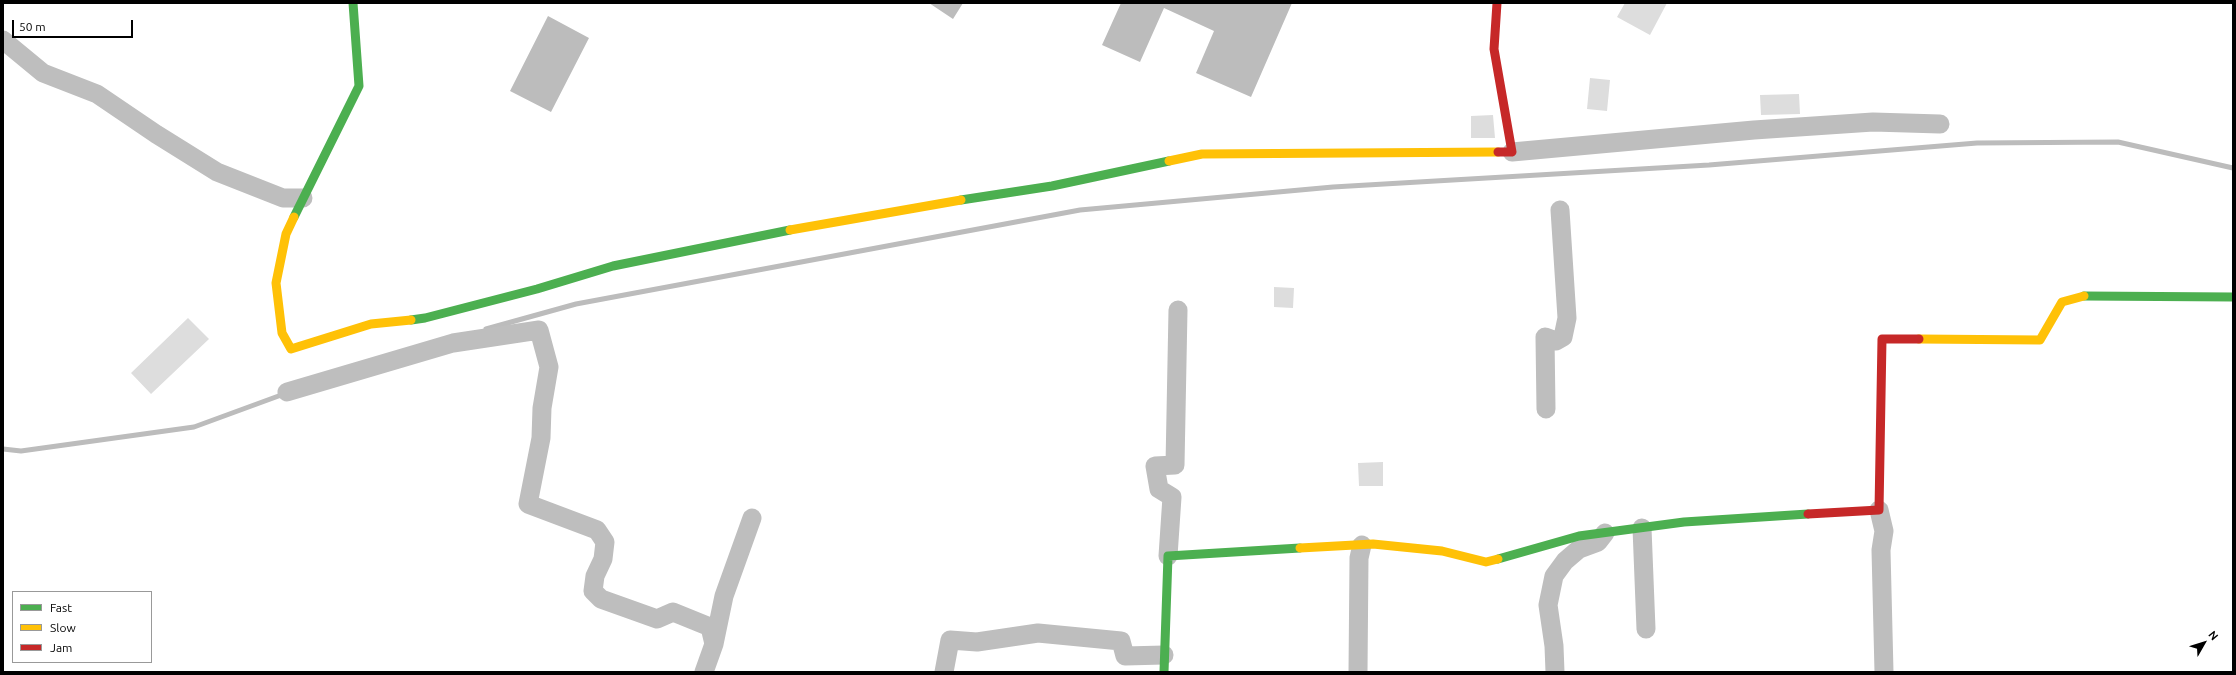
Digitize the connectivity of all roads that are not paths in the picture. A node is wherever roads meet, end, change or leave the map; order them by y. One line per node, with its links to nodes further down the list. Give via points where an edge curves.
1 (353, 3): 6 (street, via 359,86)
2 (1497, 3): 5 (street, via 1494,49)
3 (3, 40): 6 (street, via 43,73 97,94 217,172 283,198)
4 (1940, 124): 5 (street, via 1873,122)
5 (1512, 152): 6 (street, via 1202,154 1052,186 900,210 710,245 613,266 425,318 371,324 292,349 282,333 276,283 286,234)
6 (304, 198)
7 (1560, 210): 11 (street, via 1567,318 1563,337 1556,341 1545,337)
8 (2233, 297): 12 (street, via 2082,296 2062,302 2040,340 1882,339)
9 (1178, 310): 17 (street, via 1175,466 1155,466 1159,489 1172,496)
10 (287, 392): 19 (street, via 453,343 539,330 549,368 542,408 541,438 528,504 597,530 605,542 603,559 595,576 593,591 601,599 657,619 673,612 710,627)
11 (1546, 409)
12 (1879, 510): 14 (street, via 1684,522); 25 (street, via 1884,531 1881,550)
13 (752, 518): 19 (street, via 724,596)
14 (1642, 528): 15 (street); 18 (street)
15 (1606, 533): 16 (street, via 1580,536 1486,562 1442,551); 24 (street, via 1598,542 1578,549 1554,576 1548,605)
16 (1362, 545): 17 (street); 23 (street, via 1359,558)
17 (1168, 556): 20 (street)
18 (1646, 629)
19 (714, 644): 21 (street)
20 (1164, 664): 22 (street, via 1125,656 1121,641 1038,633 977,642 950,640)
21 (704, 672)
22 (944, 672)
23 (1358, 672)
24 (1555, 672)
25 (1884, 672)

